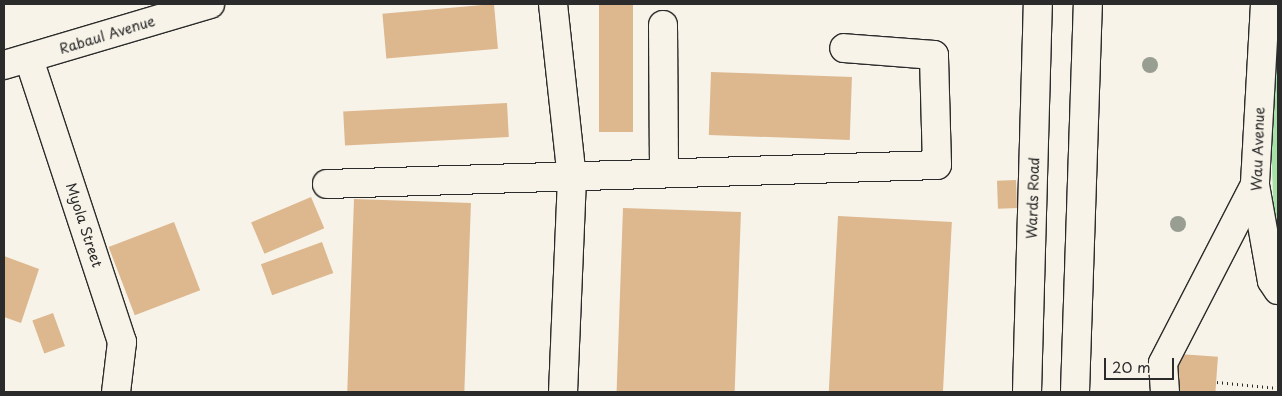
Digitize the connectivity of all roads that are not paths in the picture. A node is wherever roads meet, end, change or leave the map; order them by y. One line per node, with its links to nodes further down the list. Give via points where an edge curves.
1 (210, 4): 8 (street, Rabaul Avenue)
2 (553, 4): 10 (street)
3 (1038, 4): 16 (street, Wards Road)
4 (1088, 4): 17 (street)
5 (1265, 4): 12 (street, Wau Avenue)
6 (663, 25): 9 (street)
7 (844, 48): 9 (street, via 934,55 937,165)
8 (16, 62): 14 (street, Myola Street, via 122,342)
9 (664, 172): 10 (street)
10 (572, 178): 11 (street); 15 (street)
11 (327, 184)
12 (1255, 186): 13 (street, Wau Avenue, via 1272,281); 18 (street, via 1163,363)
13 (1278, 290)
14 (116, 392)
15 (563, 392)
16 (1027, 392)
17 (1075, 392)
18 (1165, 392)

